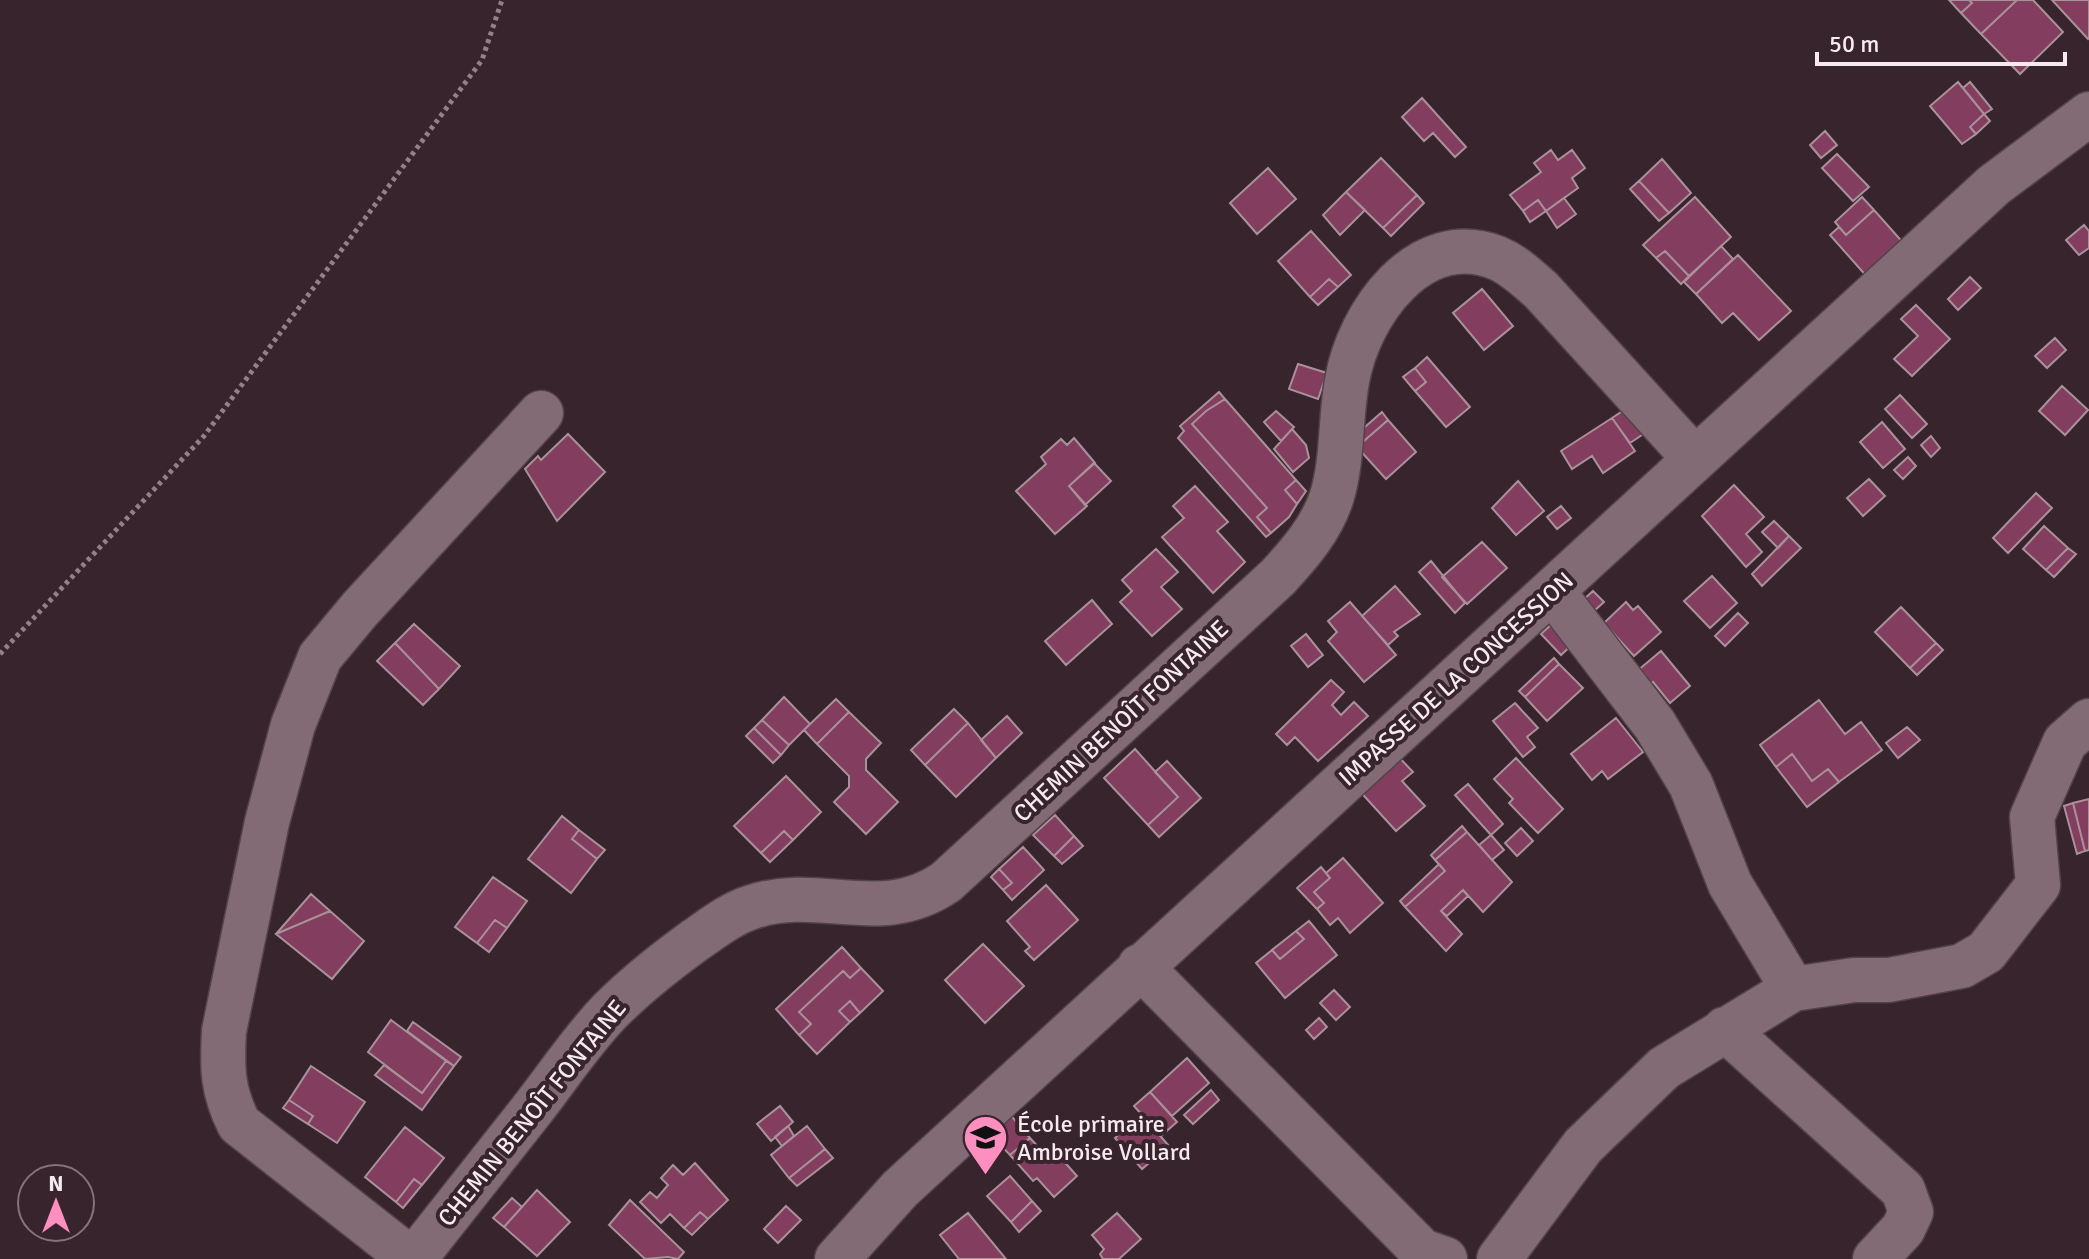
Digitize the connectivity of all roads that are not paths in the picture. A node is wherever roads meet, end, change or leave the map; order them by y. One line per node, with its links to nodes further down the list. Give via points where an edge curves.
1 (2089, 114): 3 (street, IMPASSE DE LA CONCESSION, via 1994,185)
2 (541, 413): 9 (street, via 320,657 293,725 267,822 224,1031 227,1100 239,1124)
3 (1695, 459): 4 (street, IMPASSE DE LA CONCESSION); 9 (street, CHEMIN BENOÎT FONTAINE, via 1519,270 1496,258 1463,252 1415,268 1388,292 1359,341 1347,380 1331,499 1319,526 1278,577 929,894 879,905 805,899 750,907 662,964 609,1012)
4 (1553, 592): 6 (street, IMPASSE DE LA CONCESSION); 7 (street, via 1655,725 1691,785 1730,884)
5 (2089, 721): 7 (street, via 2065,742 2032,817 2038,885 1986,952 1962,966 1889,980)
6 (1140, 966): 10 (street, IMPASSE DE LA CONCESSION, via 900,1189); 11 (street, via 1422,1251)
7 (1793, 989): 8 (street)
8 (1725, 1029): 12 (street, via 1664,1068 1583,1146); 13 (street, via 1903,1190 1911,1212)
9 (413, 1259)
10 (837, 1259)
11 (1445, 1259)
12 (1499, 1259)
13 (1875, 1259)

